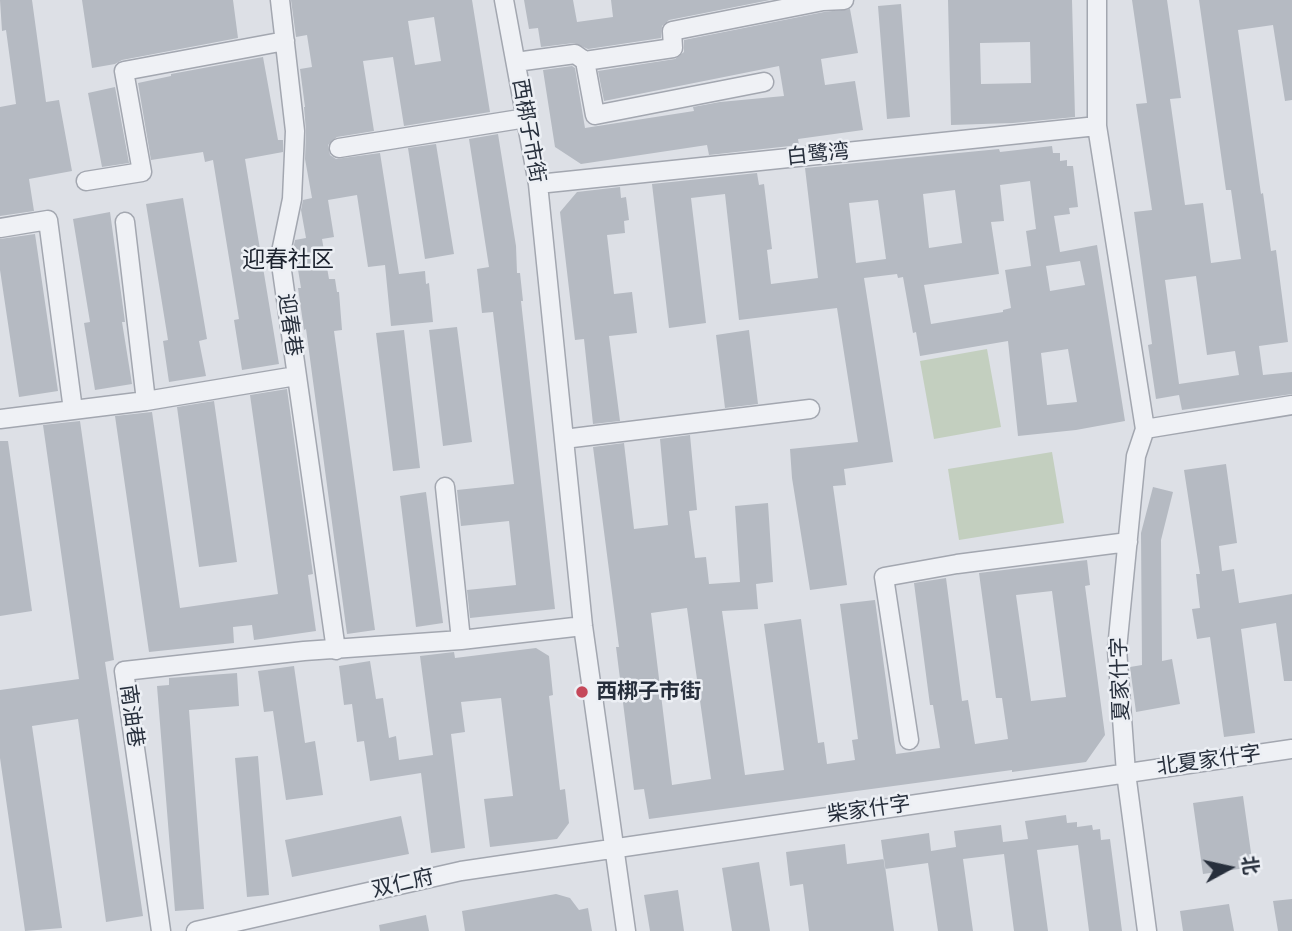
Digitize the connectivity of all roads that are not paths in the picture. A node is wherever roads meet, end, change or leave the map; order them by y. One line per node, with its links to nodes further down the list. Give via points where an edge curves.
1 (280, 0): 5 (street, 迎春巷)
2 (504, 0): 7 (street, 西梆子市街)
3 (844, 0): 6 (street, via 672,31 673,48)
4 (1097, 0): 10 (street)
5 (285, 41): 12 (street, via 124,71 142,173); 16 (street, 迎春巷, via 295,131 292,199 280,257)
6 (586, 61): 7 (street, via 575,54); 8 (street, via 595,115)
7 (516, 62): 9 (street, 西梆子市街)
8 (764, 82)
9 (526, 118): 11 (street); 13 (street, 西梆子市街)
10 (1097, 126): 13 (street, 白鹭湾); 22 (street)
11 (338, 148)
12 (86, 181)
13 (538, 184): 23 (street, 西梆子市街)
14 (125, 222): 17 (street)
15 (0, 228): 20 (street, via 48,220)
16 (296, 376): 17 (street); 28 (street, 迎春巷)
17 (146, 401): 20 (street)
18 (1292, 405): 22 (street)
19 (810, 409): 23 (street)
20 (73, 410): 21 (street)
21 (0, 419)
22 (1145, 429): 25 (street, 夏家什字, via 1136,456)
23 (564, 439): 26 (street, 西梆子市街)
24 (445, 487): 27 (street)
25 (1128, 542): 29 (street, via 884,577); 31 (street, 夏家什字, via 1117,649)
26 (583, 626): 27 (street); 32 (street, 西梆子市街)
27 (461, 640): 28 (street)
28 (336, 650): 33 (street, 南油巷, via 124,671)
29 (909, 740)
30 (1292, 749): 31 (street, 北夏家什字)
31 (1126, 773): 32 (street, 柴家什字); 36 (street, 夏家什字)
32 (612, 848): 34 (street, 双仁府, via 461,871); 35 (street, 西梆子市街)
33 (161, 931)
34 (196, 931)
35 (626, 931)
36 (1147, 931)

